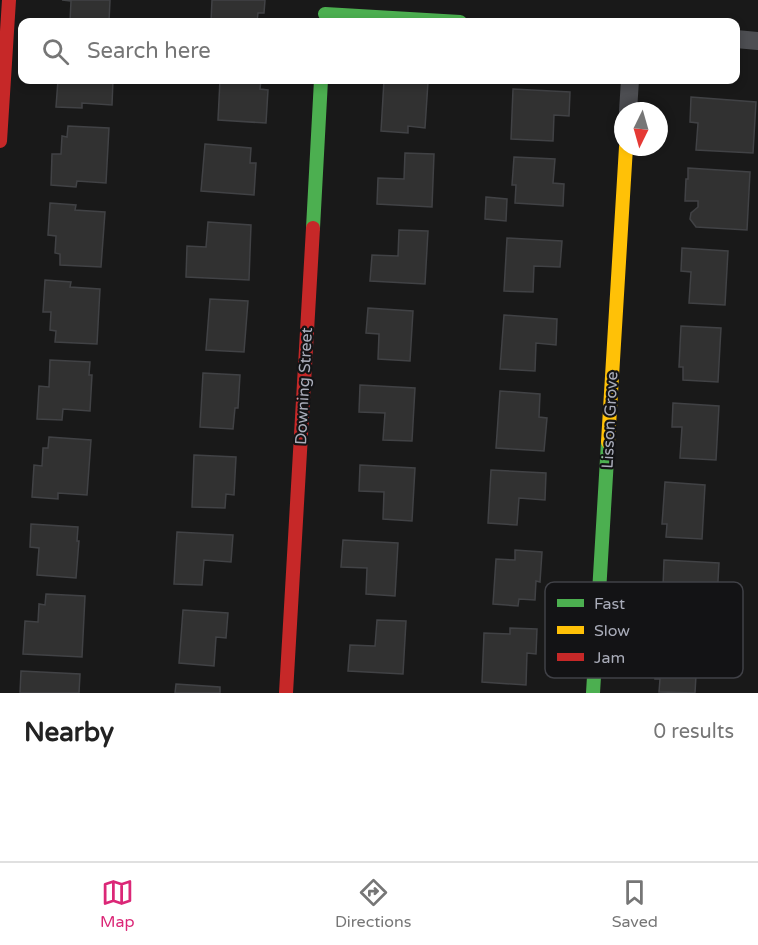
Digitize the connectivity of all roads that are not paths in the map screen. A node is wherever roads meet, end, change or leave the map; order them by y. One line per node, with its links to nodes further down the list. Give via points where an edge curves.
1 (9, 0): 9 (street)
2 (325, 12): 3 (street)
3 (406, 18)
4 (740, 39): 5 (street)
5 (758, 41)
6 (321, 84): 13 (street, Downing Street)
7 (630, 84): 8 (street)
8 (629, 102)
9 (0, 141)
10 (625, 156): 11 (street, Lisson Grove)
11 (600, 582)
12 (594, 678): 14 (street, Lisson Grove)
13 (286, 693)
14 (593, 693)

